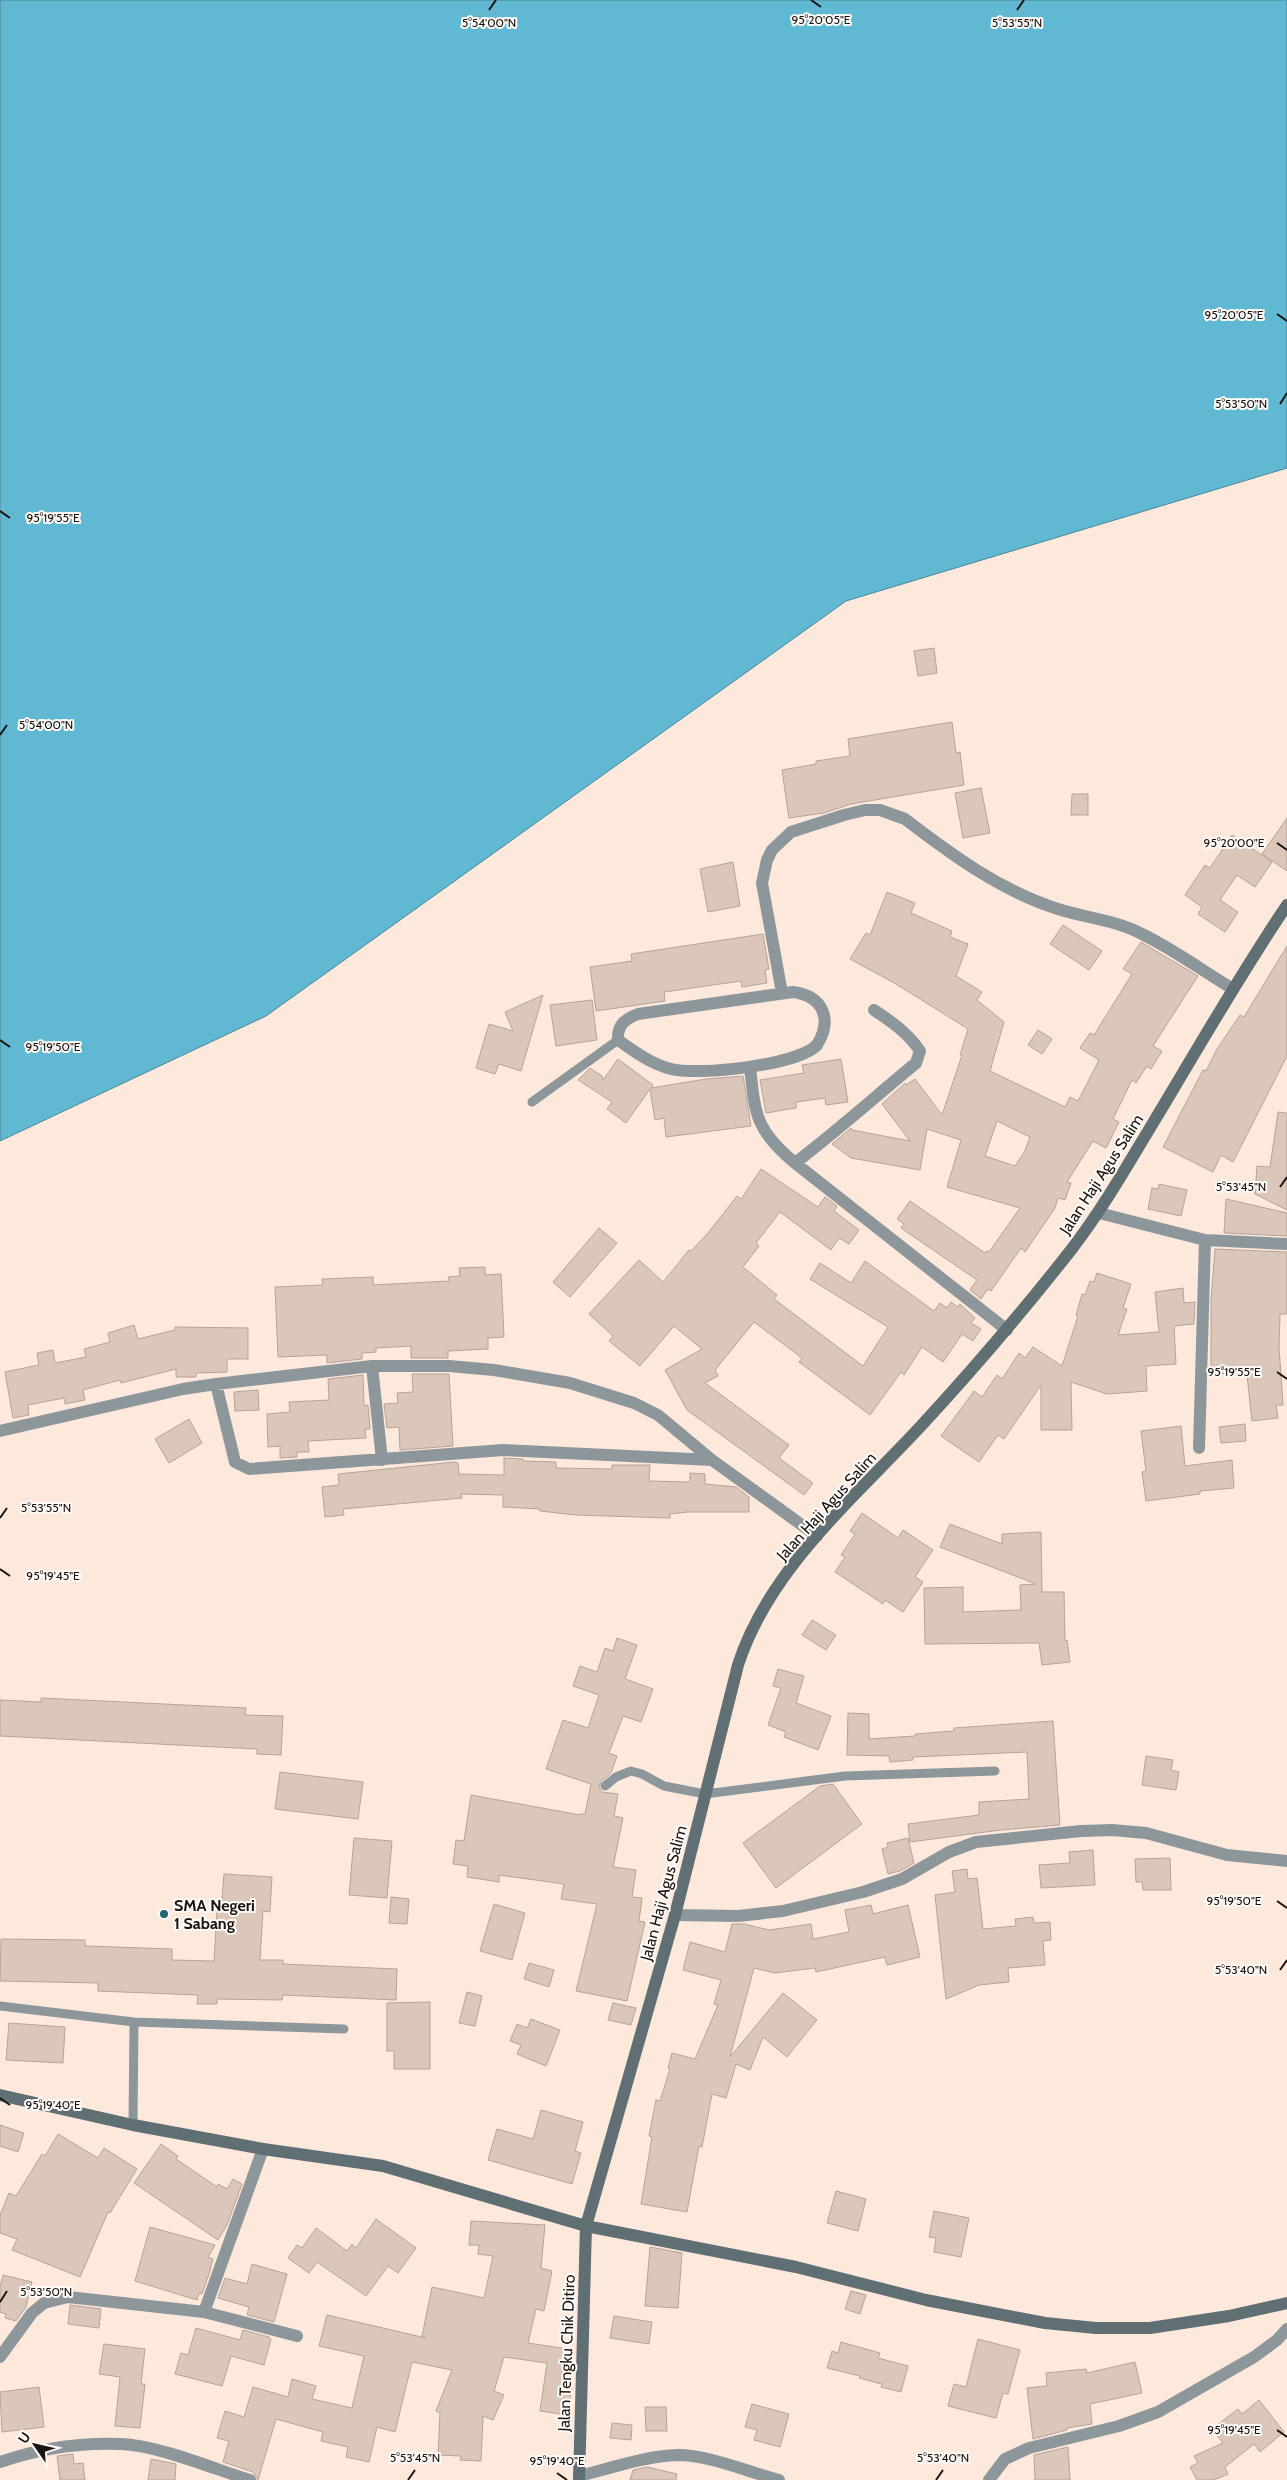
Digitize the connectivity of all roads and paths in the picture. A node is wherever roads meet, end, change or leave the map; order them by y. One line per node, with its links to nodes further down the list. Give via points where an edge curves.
1 (1287, 905): 2 (main road, Jalan Haji Agus Salim)
2 (1233, 989): 3 (street, via 1141,933 1030,898 979,872 905,819 891,813 865,810 791,832 767,860 763,890); 9 (main road, Jalan Haji Agus Salim)
3 (782, 993): 5 (street, via 638,1014 621,1024 617,1030); 6 (street, via 804,994 820,1005 825,1020 821,1040 808,1053)
4 (874, 1010): 8 (street, via 913,1040 920,1051 916,1063)
5 (618, 1040): 6 (street, via 642,1057 686,1072); 7 (lane)
6 (750, 1067): 8 (street, via 756,1113 762,1128)
7 (532, 1102)
8 (795, 1163): 12 (street)
9 (1098, 1213): 10 (street); 12 (main road, Jalan Haji Agus Salim)
10 (1205, 1240): 11 (street); 16 (street)
11 (1287, 1244)
12 (1007, 1330): 19 (main road, Jalan Haji Agus Salim)
13 (372, 1366): 14 (street); 17 (street); 18 (street, via 449,1366 570,1383 634,1403 658,1416)
14 (216, 1384): 15 (street, via 175,1390); 17 (street, via 231,1449 235,1462 241,1467)
15 (0, 1431)
16 (1199, 1448)
17 (382, 1460): 18 (street, via 503,1450)
18 (712, 1460): 19 (street)
19 (817, 1536): 22 (main road, Jalan Haji Agus Salim, via 781,1581 752,1628 738,1665)
20 (995, 1771): 22 (lane, via 845,1776)
21 (604, 1786): 22 (lane, via 632,1771 664,1786)
22 (705, 1794): 24 (main road, Jalan Haji Agus Salim)
23 (1287, 1861): 24 (street, via 1227,1855 1146,1833 1112,1830 1072,1832 976,1842 949,1852 902,1879 783,1911 738,1916)
24 (675, 1916): 31 (main road, Jalan Haji Agus Salim)
25 (0, 2006): 26 (lane)
26 (134, 2022): 27 (lane); 29 (lane)
27 (344, 2029)
28 (0, 2095): 29 (main road)
29 (133, 2125): 30 (main road)
30 (263, 2149): 31 (main road, via 383,2166); 33 (street)
31 (586, 2226): 32 (main road, via 1045,2323 1096,2328 1150,2328); 38 (main road, Jalan Tengku Chik Ditiro)
32 (1287, 2303)
33 (204, 2312): 35 (street); 36 (street, via 68,2297 44,2303 32,2313)
34 (1287, 2329): 41 (street, via 1254,2357 1158,2412 1119,2426 1029,2448 1005,2459)
35 (297, 2336)
36 (0, 2357)
37 (0, 2462): 39 (street, via 35,2450 122,2444)
38 (579, 2478): 40 (street, via 654,2458 679,2455)
39 (250, 2480)
40 (779, 2480)
41 (989, 2480)

